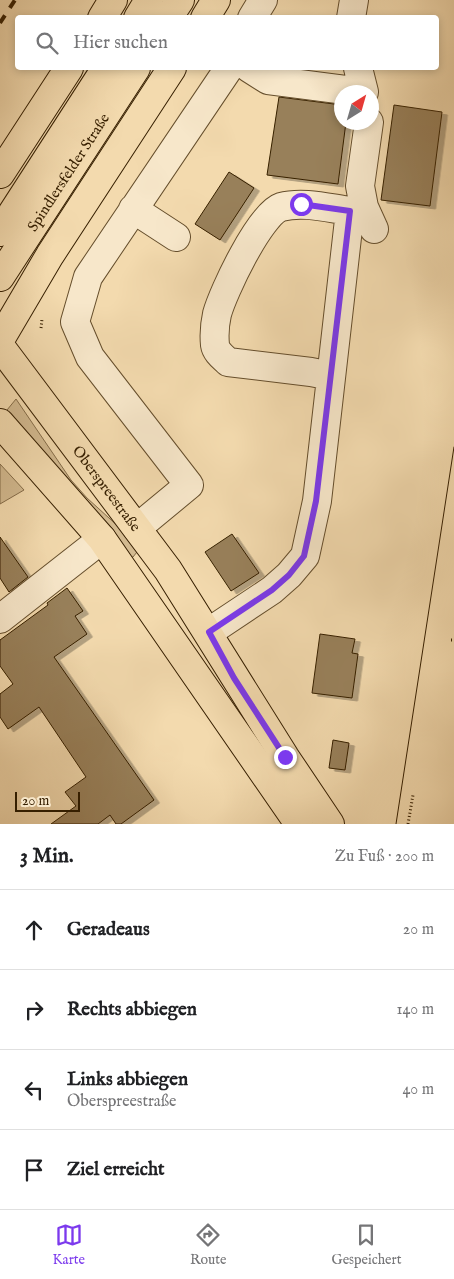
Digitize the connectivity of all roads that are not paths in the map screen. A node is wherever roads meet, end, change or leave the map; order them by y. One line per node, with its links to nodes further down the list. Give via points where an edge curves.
1 (113, 0): 7 (main road)
2 (149, 0): 8 (main road)
3 (180, 0): 9 (main road)
4 (216, 0): 10 (main road)
5 (264, 0): 11 (street)
6 (354, 0): 12 (street)
7 (104, 15)
8 (140, 15)
9 (170, 15)
10 (207, 15)
11 (254, 15)
12 (352, 15)
13 (68, 70): 23 (main road)
14 (105, 70): 25 (main road, Spindlersfelder Straße)
15 (134, 70): 25 (main road, Spindlersfelder Straße)
16 (171, 70): 30 (main road, via 50,255)
17 (228, 70): 24 (street)
18 (252, 70): 21 (street, via 268,80)
19 (358, 70): 20 (street)
20 (362, 85)
21 (334, 88)
22 (368, 130): 26 (street, via 360,186 364,207)
23 (0, 174)
24 (134, 208): 28 (street); 34 (street, via 88,277 75,322 90,356 189,485)
25 (28, 211): 27 (main road, Spindlersfelder Straße); 29 (main road, Spindlersfelder Straße)
26 (374, 229)
27 (0, 232)
28 (176, 237)
29 (0, 277)
30 (0, 340)
31 (0, 346): 34 (main road, Oberspreestraße)
32 (331, 376): 32 (street, via 350,211 301,204 280,208 256,233 227,292 218,314 215,347 228,362); 37 (street, via 316,501 304,556 272,590)
33 (0, 423): 35 (main road)
34 (136, 528): 37 (main road, Oberspreestraße)
35 (102, 540): 36 (street); 38 (main road)
36 (0, 619)
37 (209, 632): 38 (main road); 40 (main road, Oberspreestraße, via 234,678)
38 (181, 652): 39 (main road)
39 (298, 824)
40 (330, 824)

